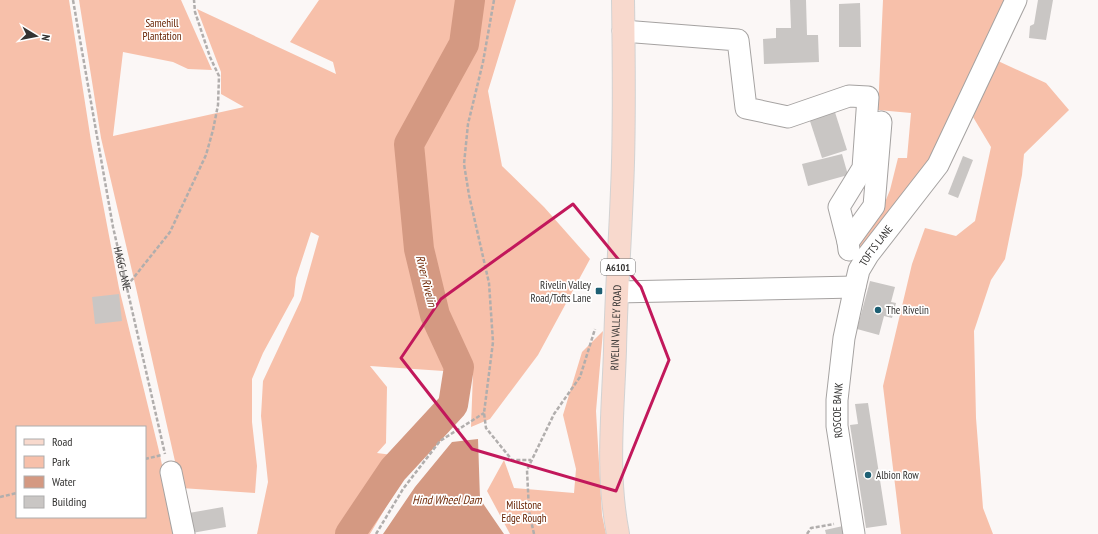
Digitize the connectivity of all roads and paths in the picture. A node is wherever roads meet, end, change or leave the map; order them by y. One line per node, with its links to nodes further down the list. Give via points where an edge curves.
1 (73, 0): 10 (path, HAGG LANE, via 113,227)
2 (194, 0): 10 (path, via 195,12 219,76 214,130 206,155 170,232)
3 (494, 0): 14 (path, via 468,124 464,164 489,283 493,342)
4 (623, 0): 6 (main road, RIVELIN VALLEY ROAD / A6101)
5 (1016, 0): 9 (street, TOFTS LANE, via 938,165)
6 (623, 32): 8 (street, via 738,40 746,108 788,117 849,96 868,97 863,168 839,207); 12 (main road, RIVELIN VALLEY ROAD / A6101, via 622,191)
7 (881, 122): 8 (street, via 874,206)
8 (848, 242): 9 (street, via 850,255)
9 (863, 264): 11 (street, TOFTS LANE)
10 (126, 286): 17 (path, HAGG LANE)
11 (855, 287): 12 (street); 20 (street, ROSCOE BANK, via 844,338 837,400 837,426)
12 (617, 292): 24 (main road, RIVELIN VALLEY ROAD / A6101, via 610,444 611,487)
13 (596, 325): 16 (path, via 580,377 554,414)
14 (484, 413): 16 (path, via 486,428 512,460); 22 (path, via 440,441 403,488)
15 (146, 459): 17 (path)
16 (531, 460): 23 (path, via 527,470 529,511)
17 (168, 463): 21 (street)
18 (16, 493): 19 (path)
19 (0, 497)
20 (853, 527): 25 (path, via 812,528)
21 (184, 534)
22 (376, 534)
23 (534, 534)
24 (618, 534)
25 (806, 534)

